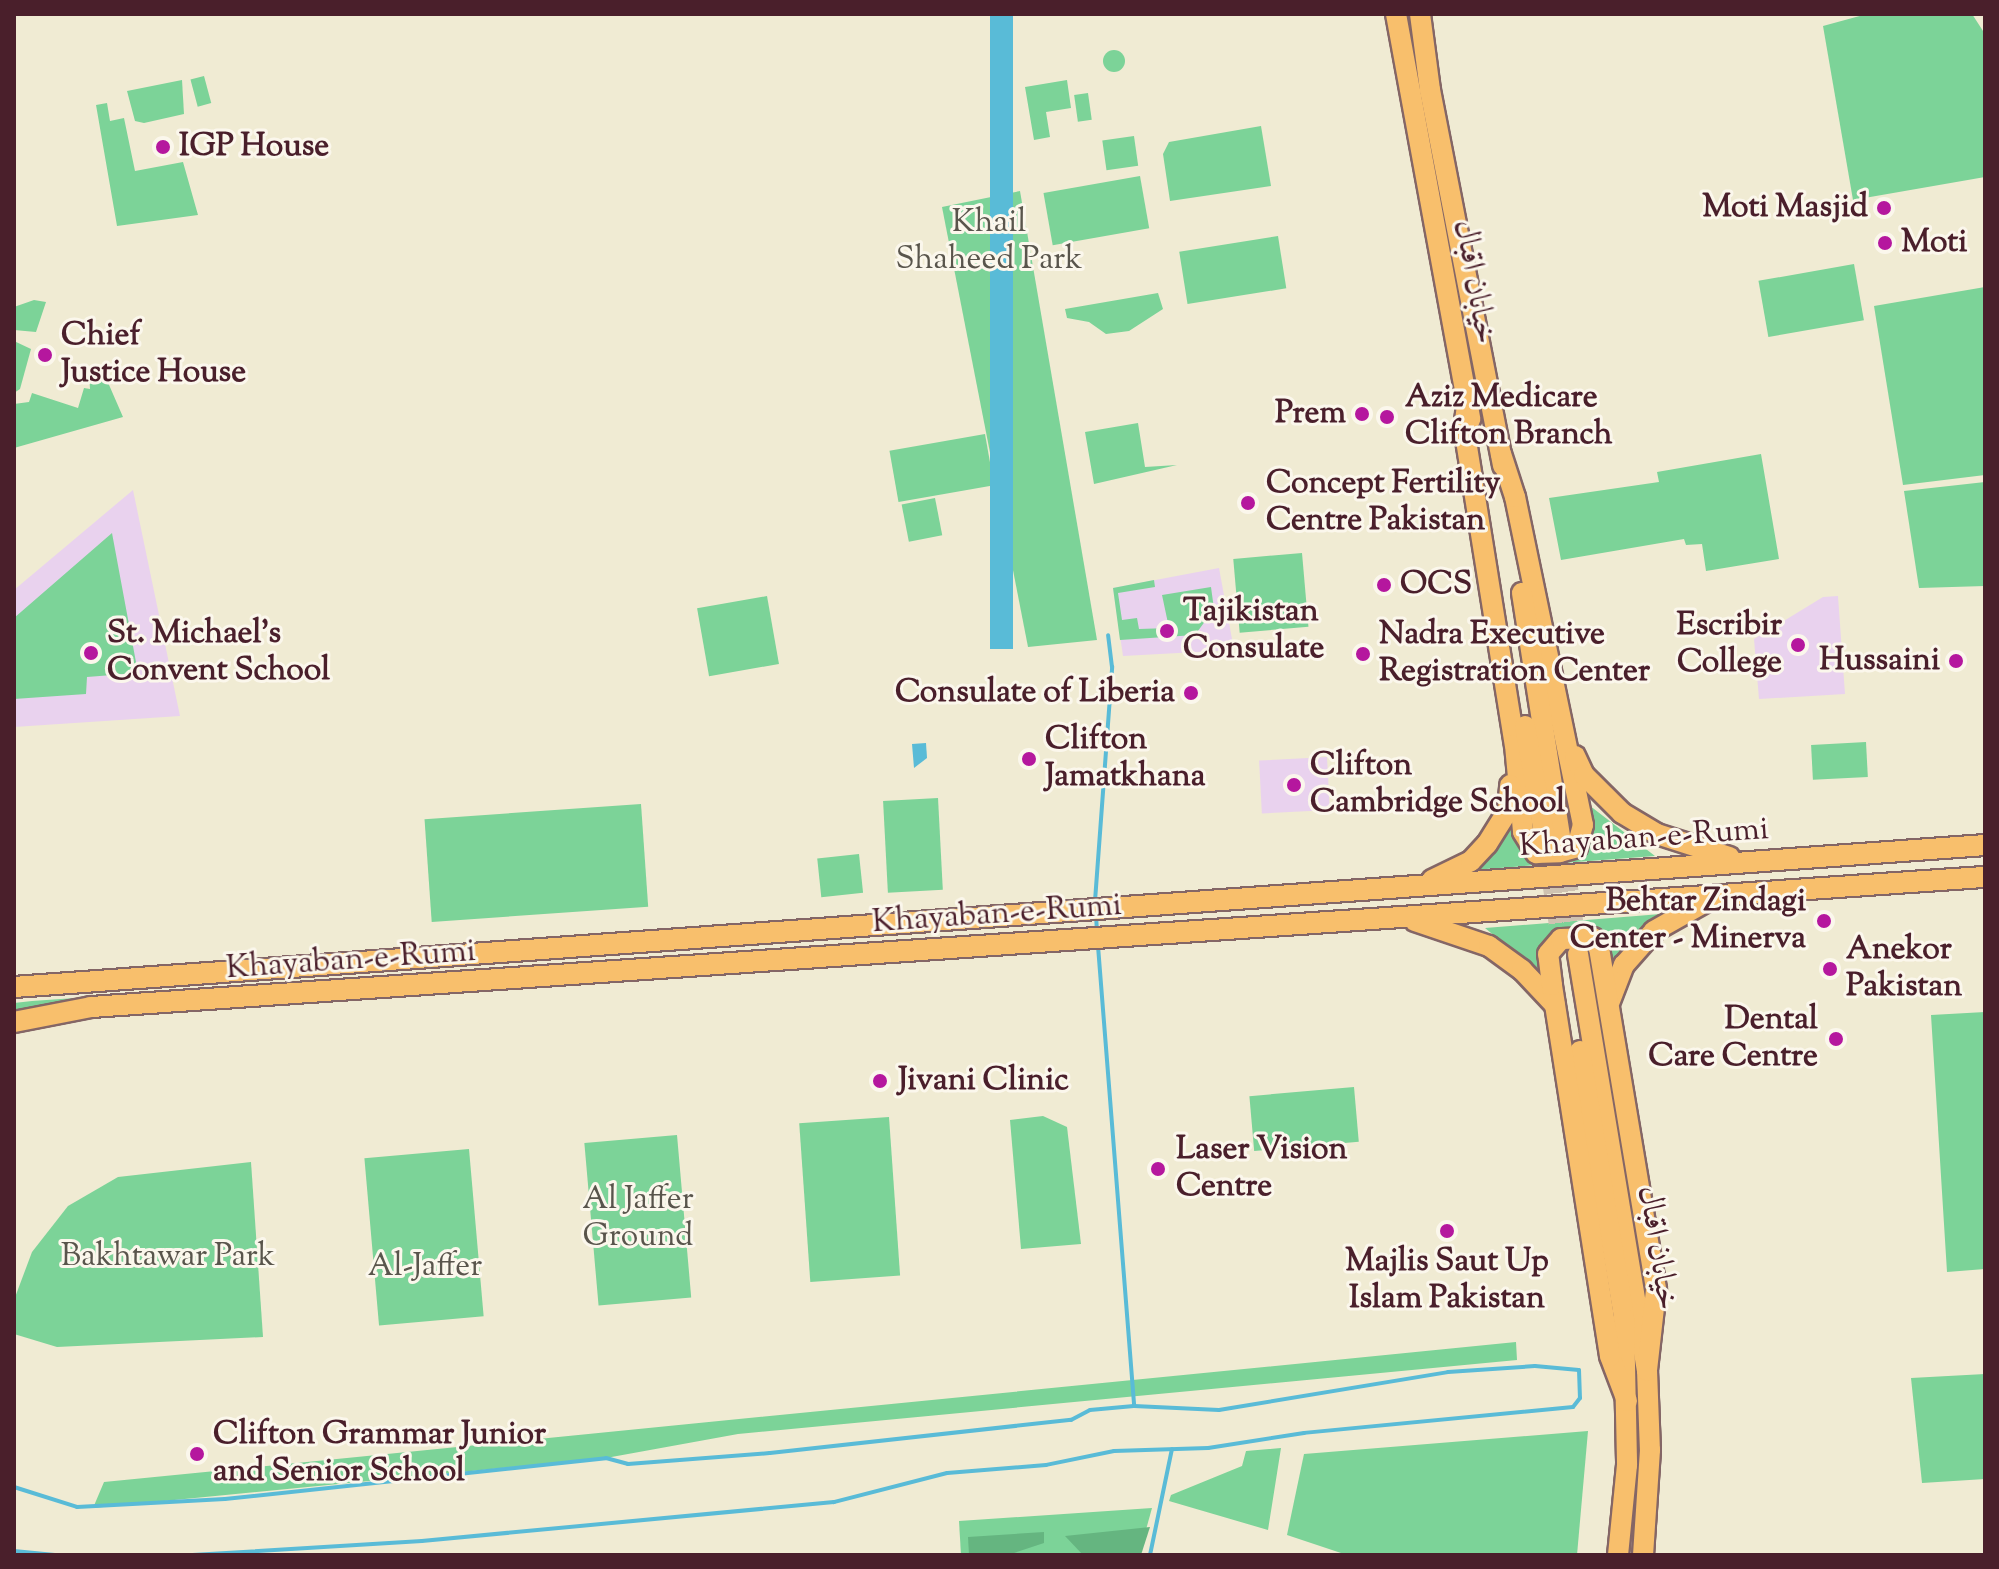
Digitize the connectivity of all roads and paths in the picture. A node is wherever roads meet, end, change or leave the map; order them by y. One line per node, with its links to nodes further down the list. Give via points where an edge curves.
1 (1396, 14): 3 (main road, خیابان اقبال)
2 (1420, 14): 4 (main road, خیابان اقبال)
3 (1467, 405): 4 (main road, خیابان اقبال, via 1553,843); 6 (main road, via 1464,428)
4 (1501, 454): 5 (main road, via 1515,497)
5 (1563, 730): 6 (main road, via 1583,825 1577,847 1536,853 1527,845); 8 (main road, via 1584,775 1622,813 1657,834)
6 (1515, 745): 10 (main road, via 1508,810 1500,828 1471,861)
7 (1985, 845): 8 (main road, Khayaban-e-Rumi)
8 (1745, 862): 10 (main road, Khayaban-e-Rumi)
9 (1985, 877): 11 (main road, Khayaban-e-Rumi)
10 (1417, 887): 13 (main road, Khayaban-e-Rumi)
11 (1724, 893): 12 (main road, Khayaban-e-Rumi); 19 (main road, via 1654,931 1614,982)
12 (1394, 916): 15 (main road, Khayaban-e-Rumi); 18 (main road, via 1489,946 1522,970)
13 (794, 934): 14 (main road, Khayaban-e-Rumi); 15 (main road)
14 (747, 937): 16 (main road); 17 (main road, Khayaban-e-Rumi)
15 (798, 959): 16 (main road, Khayaban-e-Rumi)
16 (749, 963): 20 (main road, Khayaban-e-Rumi, via 91,1007)
17 (14, 987)
18 (1555, 1005): 19 (main road, via 1548,954 1553,943 1576,936 1593,938 1599,948); 22 (main road, via 1610,1356)
19 (1608, 1011): 21 (main road, via 1656,1290)
20 (14, 1022)
21 (1647, 1370): 22 (main road, خیابان اقبال, via 1571,955 1624,1318); 24 (main road, خیابان اقبال, via 1650,1450)
22 (1627, 1401): 23 (main road, خیابان اقبال)
23 (1618, 1555)
24 (1643, 1555)

